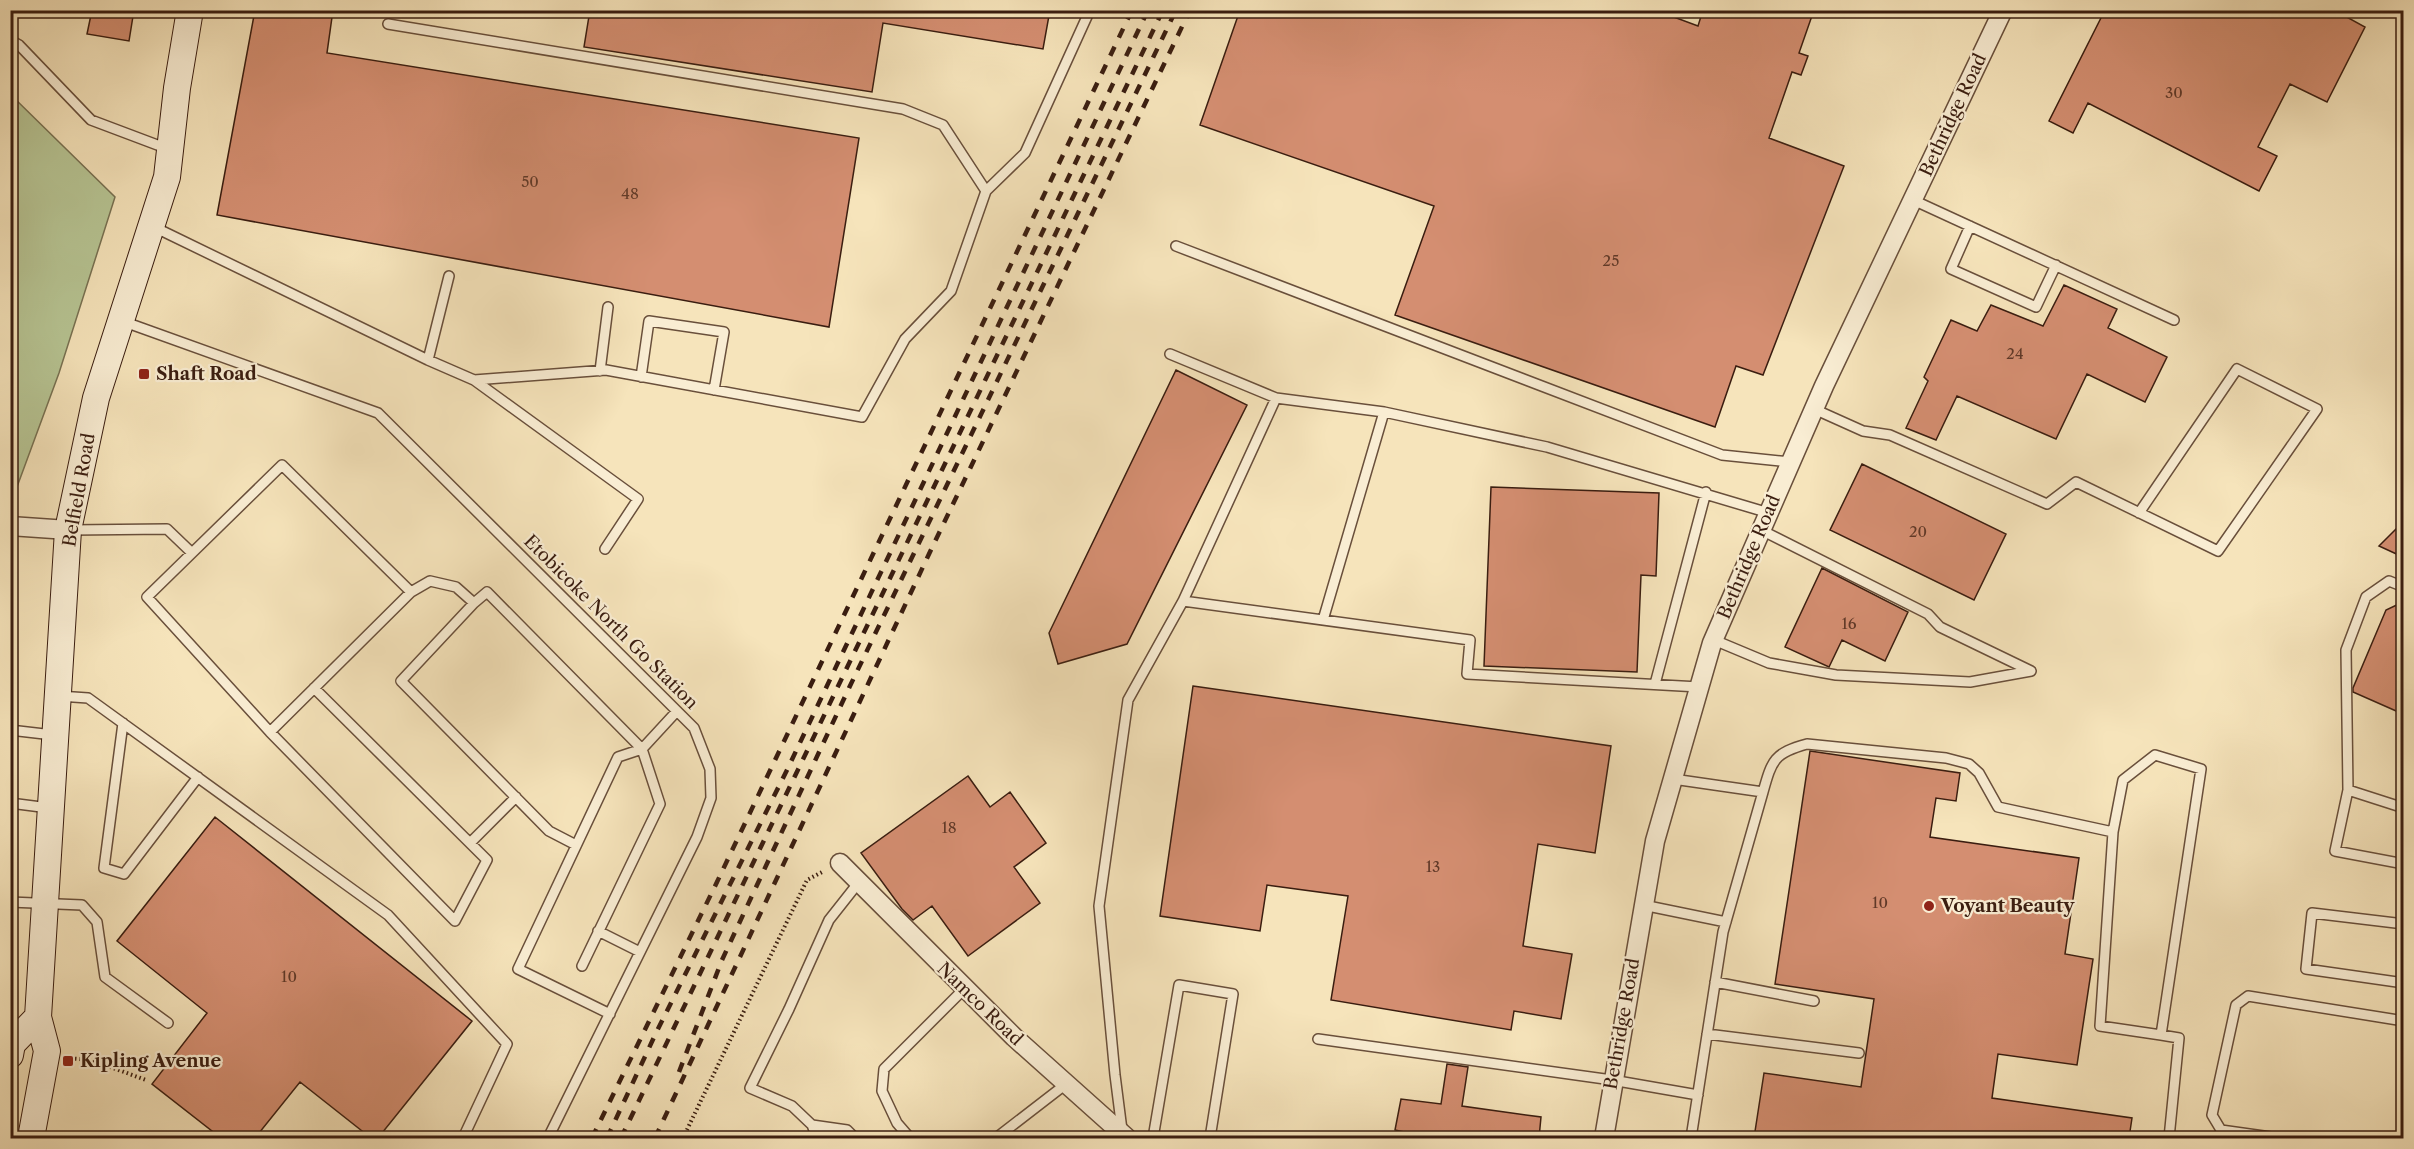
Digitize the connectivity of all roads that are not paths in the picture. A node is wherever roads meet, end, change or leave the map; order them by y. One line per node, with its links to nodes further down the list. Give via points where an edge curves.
1 (190, 10): 6 (main road, Belfield Road)
2 (1090, 10): 7 (lane, via 1026,153)
3 (2003, 10): 8 (street, Bethridge Road)
4 (387, 24): 7 (lane, via 903,109 943,126)
5 (10, 40): 6 (lane, via 91,120)
6 (170, 150): 9 (main road, Belfield Road)
7 (986, 191): 22 (lane, via 951,291 905,339 862,417)
8 (1913, 200): 10 (lane); 24 (street, Bethridge Road)
9 (151, 226): 16 (main road, Belfield Road); 18 (lane)
10 (1970, 226): 12 (lane); 12 (lane, via 1951,269 2036,307)
11 (1176, 246): 26 (lane, via 1722,455)
12 (2056, 266): 15 (lane)
13 (449, 276): 18 (lane)
14 (608, 307): 19 (lane)
15 (2174, 320)
16 (122, 321): 31 (main road, Belfield Road, via 96,398); 45 (lane, Etobicoke North Go Station, via 378,413)
17 (1170, 354): 23 (lane)
18 (428, 360): 21 (lane)
19 (600, 371): 20 (lane); 21 (lane)
20 (641, 377): 22 (lane); 22 (lane, via 649,321 724,332)
21 (474, 380): 33 (lane, via 638,499)
22 (714, 390)
23 (1276, 398): 25 (lane); 37 (lane)
24 (1814, 409): 26 (street, Bethridge Road); 29 (lane, via 1863,431 1890,435 2047,504 2076,482)
25 (1384, 412): 27 (lane, via 1547,447); 39 (lane)
26 (1790, 462): 28 (street, Bethridge Road)
27 (1706, 492): 28 (lane); 41 (lane)
28 (1768, 513): 32 (street, Bethridge Road)
29 (2139, 513): 29 (lane, via 2218,551 2317,409 2237,369)
30 (10, 526): 31 (street)
31 (68, 530): 34 (lane, via 167,529); 44 (main road, Belfield Road)
32 (1761, 530): 40 (street, Bethridge Road); 40 (lane, via 1928,614 1940,627 2031,671 1970,682 1836,675 1769,663)
33 (605, 549)
34 (192, 553): 36 (lane, via 282,465); 48 (lane, via 147,597)
35 (2403, 587): 53 (lane, via 2389,581 2366,597 2346,650)
36 (411, 592): 38 (lane, via 430,581 456,587); 43 (lane)
37 (1183, 601): 39 (lane); 90 (lane, via 1128,700 1099,906 1115,1075)
38 (474, 603): 50 (lane, via 487,592); 55 (lane, via 401,681)
39 (1323, 620): 41 (lane, via 1470,640 1467,674)
40 (1713, 640): 42 (street, Bethridge Road)
41 (1655, 684): 42 (lane)
42 (1699, 687): 52 (street, Bethridge Road)
43 (314, 688): 48 (lane); 60 (lane)
44 (59, 696): 46 (lane, via 88,698); 49 (main road, Belfield Road)
45 (677, 711): 50 (lane); 71 (lane, Etobicoke North Go Station, via 694,728 710,769 711,798 697,837)
46 (123, 723): 51 (lane); 51 (lane, via 104,868 124,874)
47 (10, 730): 49 (lane)
48 (270, 732): 60 (lane, via 455,921 487,860)
49 (56, 735): 57 (main road, Belfield Road)
50 (642, 749): 61 (lane, via 618,757); 70 (lane, via 660,804)
51 (198, 777): 92 (lane, via 388,915 507,1044)
52 (1673, 778): 54 (lane); 67 (street, Bethridge Road)
53 (2348, 790): 58 (lane); 63 (lane, via 2335,851)
54 (1763, 792): 59 (lane, via 1771,763 1788,749 1807,744 1946,758 1969,764 1980,773 1998,807); 68 (lane)
55 (516, 797): 60 (lane); 61 (lane, via 549,831)
56 (10, 803): 57 (lane)
57 (51, 808): 66 (main road, Belfield Road)
58 (2403, 808)
59 (2113, 832): 82 (lane, via 2100,1026); 82 (lane, via 2123,780 2155,755 2201,769)
60 (470, 843)
61 (576, 845): 77 (lane, via 518,969)
62 (840, 863): 64 (street, Namco Road)
63 (2403, 864)
64 (859, 882): 75 (street, Namco Road); 89 (lane, via 829,920 750,1088 792,1106)
65 (10, 902): 66 (lane)
66 (46, 904): 78 (main road, Belfield Road); 80 (lane, via 82,905 97,922 105,977)
67 (1642, 905): 68 (lane); 86 (street, Bethridge Road)
68 (1726, 922): 73 (lane)
69 (2403, 924): 74 (lane, via 2312,913 2306,969)
70 (598, 932): 71 (lane); 72 (lane)
71 (640, 952): 77 (lane, Etobicoke North Go Station)
72 (582, 966)
73 (1715, 982): 76 (lane); 81 (lane)
74 (2403, 983)
75 (964, 988): 87 (street, Namco Road); 96 (lane, via 885,1070 882,1091 897,1123)
76 (1814, 1001)
77 (610, 1014): 93 (lane, Etobicoke North Go Station)
78 (38, 1017): 85 (main road, via 12,1044); 91 (main road, Belfield Road, via 46,1055)
79 (2403, 1021): 103 (lane, via 2248,996 2236,1005 2212,1115 2221,1130)
80 (168, 1023)
81 (1707, 1034): 84 (lane); 88 (lane)
82 (2161, 1035): 102 (lane, via 2179,1038)
83 (1318, 1039): 86 (lane)
84 (1859, 1053)
85 (10, 1055)
86 (1612, 1080): 88 (lane); 100 (street, Bethridge Road)
87 (1066, 1084): 90 (street, Namco Road); 97 (lane)
88 (1698, 1095): 101 (lane)
89 (812, 1125): 94 (lane); 95 (lane, via 847,1130)
90 (1125, 1137)
91 (31, 1138)
92 (463, 1138)
93 (548, 1138)
94 (817, 1138)
95 (855, 1138)
96 (910, 1138)
97 (996, 1138)
98 (1153, 1138): 99 (lane, via 1179,985 1233,994)
99 (1210, 1138)
100 (1604, 1138)
101 (1691, 1138)
102 (2169, 1138)
103 (2278, 1138)

